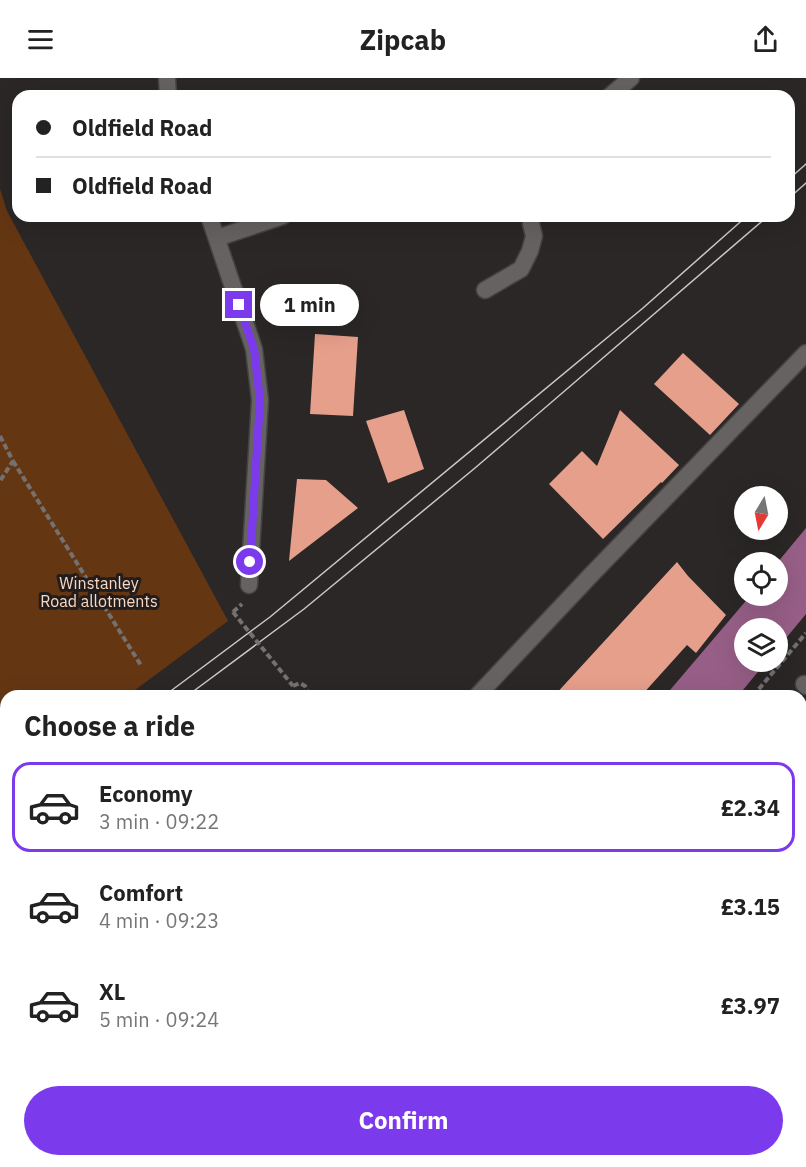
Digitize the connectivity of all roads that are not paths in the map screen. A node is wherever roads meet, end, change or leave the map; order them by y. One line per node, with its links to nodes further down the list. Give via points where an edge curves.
1 (632, 78): 2 (street)
2 (617, 90)
3 (211, 222): 6 (street)
4 (265, 222): 6 (street)
5 (531, 222): 7 (street, via 534,236 520,269)
6 (217, 238): 9 (street, via 254,349 260,400)
7 (485, 290)
8 (806, 353): 10 (street)
9 (249, 585)
10 (483, 690)

